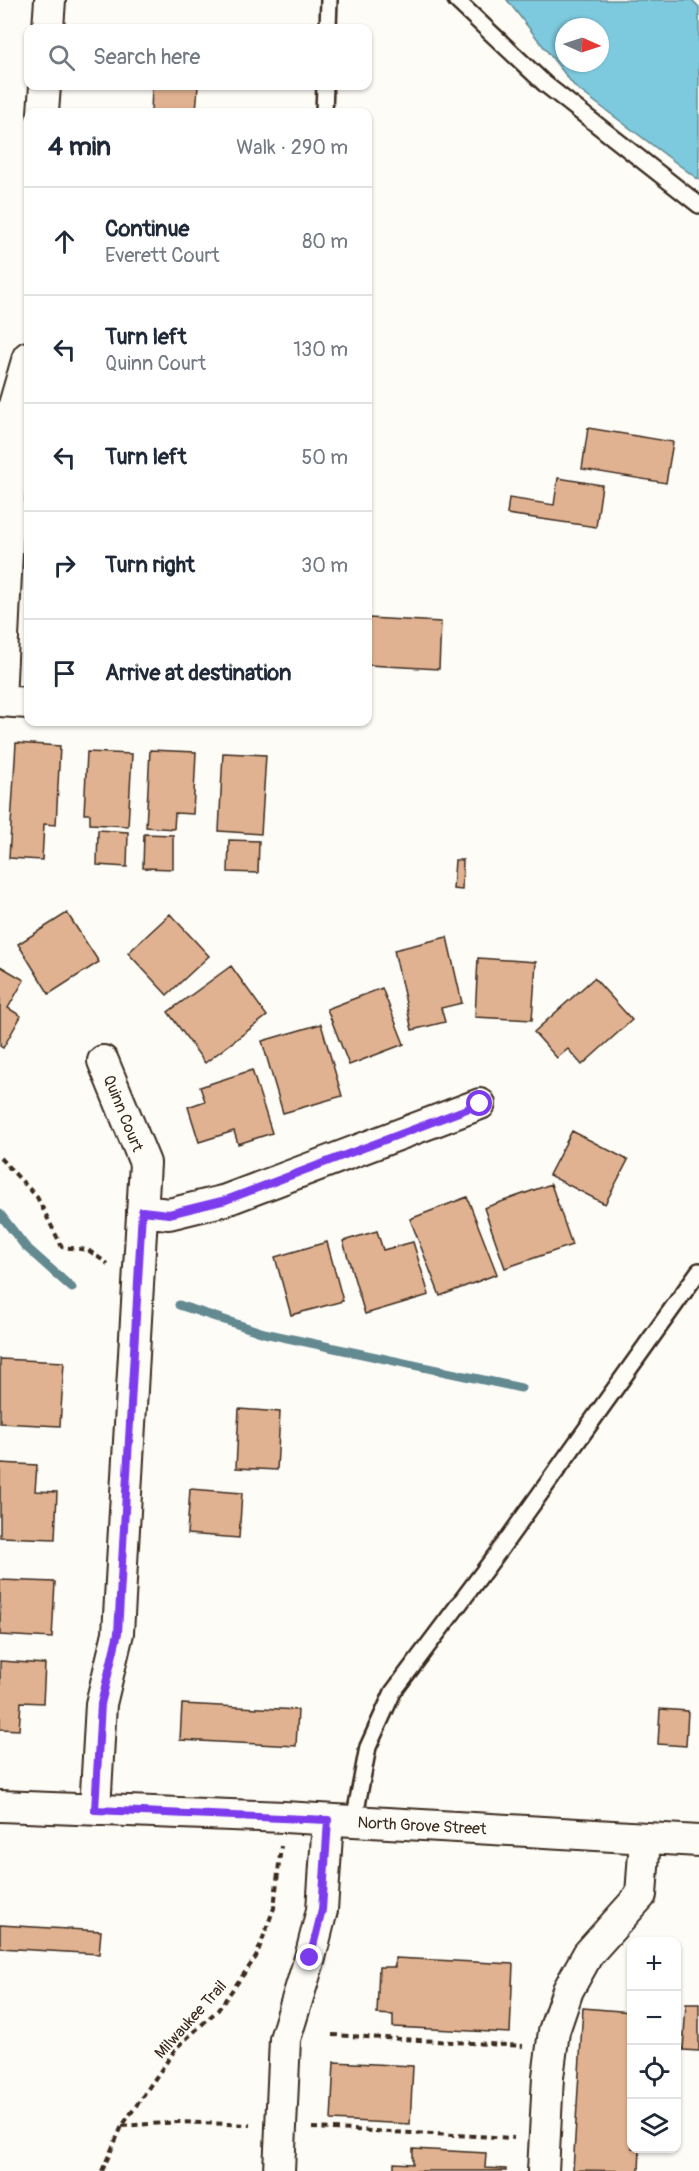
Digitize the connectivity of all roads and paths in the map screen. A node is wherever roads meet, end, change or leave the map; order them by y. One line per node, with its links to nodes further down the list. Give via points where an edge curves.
1 (50, 0): 4 (street)
2 (329, 0): 5 (lane)
3 (456, 0): 10 (lane, via 545,84)
4 (48, 24)
5 (328, 24)
6 (45, 90): 8 (street)
7 (325, 90): 9 (lane)
8 (44, 108)
9 (324, 108)
10 (699, 205)
11 (24, 371): 12 (street, via 14,405 0,701)
12 (24, 703)
13 (104, 1061): 16 (street, Quinn Court, via 145,1163)
14 (480, 1104): 16 (street, via 226,1200 169,1214)
15 (0, 1158): 17 (path, via 37,1197 62,1247 88,1250)
16 (142, 1211): 20 (street, Quinn Court, via 118,1633 101,1704)
17 (108, 1262)
18 (699, 1271): 22 (lane, via 393,1692)
19 (0, 1806): 20 (street, North Grove Street)
20 (95, 1810): 21 (street, North Grove Street)
21 (284, 1817): 22 (street, North Grove Street); 27 (path, Milwaukee Trail, via 274,1908 256,1957 218,2010 177,2047)
22 (341, 1821): 23 (street, North Grove Street); 32 (street, via 310,1958 285,2039)
23 (645, 1839): 24 (street, North Grove Street); 33 (street, via 641,1895 588,1954 568,1990 554,2031)
24 (699, 1842)
25 (332, 2035): 26 (path)
26 (530, 2047)
27 (122, 2126): 28 (path, via 179,2122); 31 (path, Milwaukee Trail)
28 (261, 2126)
29 (311, 2128): 30 (path)
30 (520, 2139)
31 (102, 2171)
32 (279, 2171)
33 (543, 2171)

